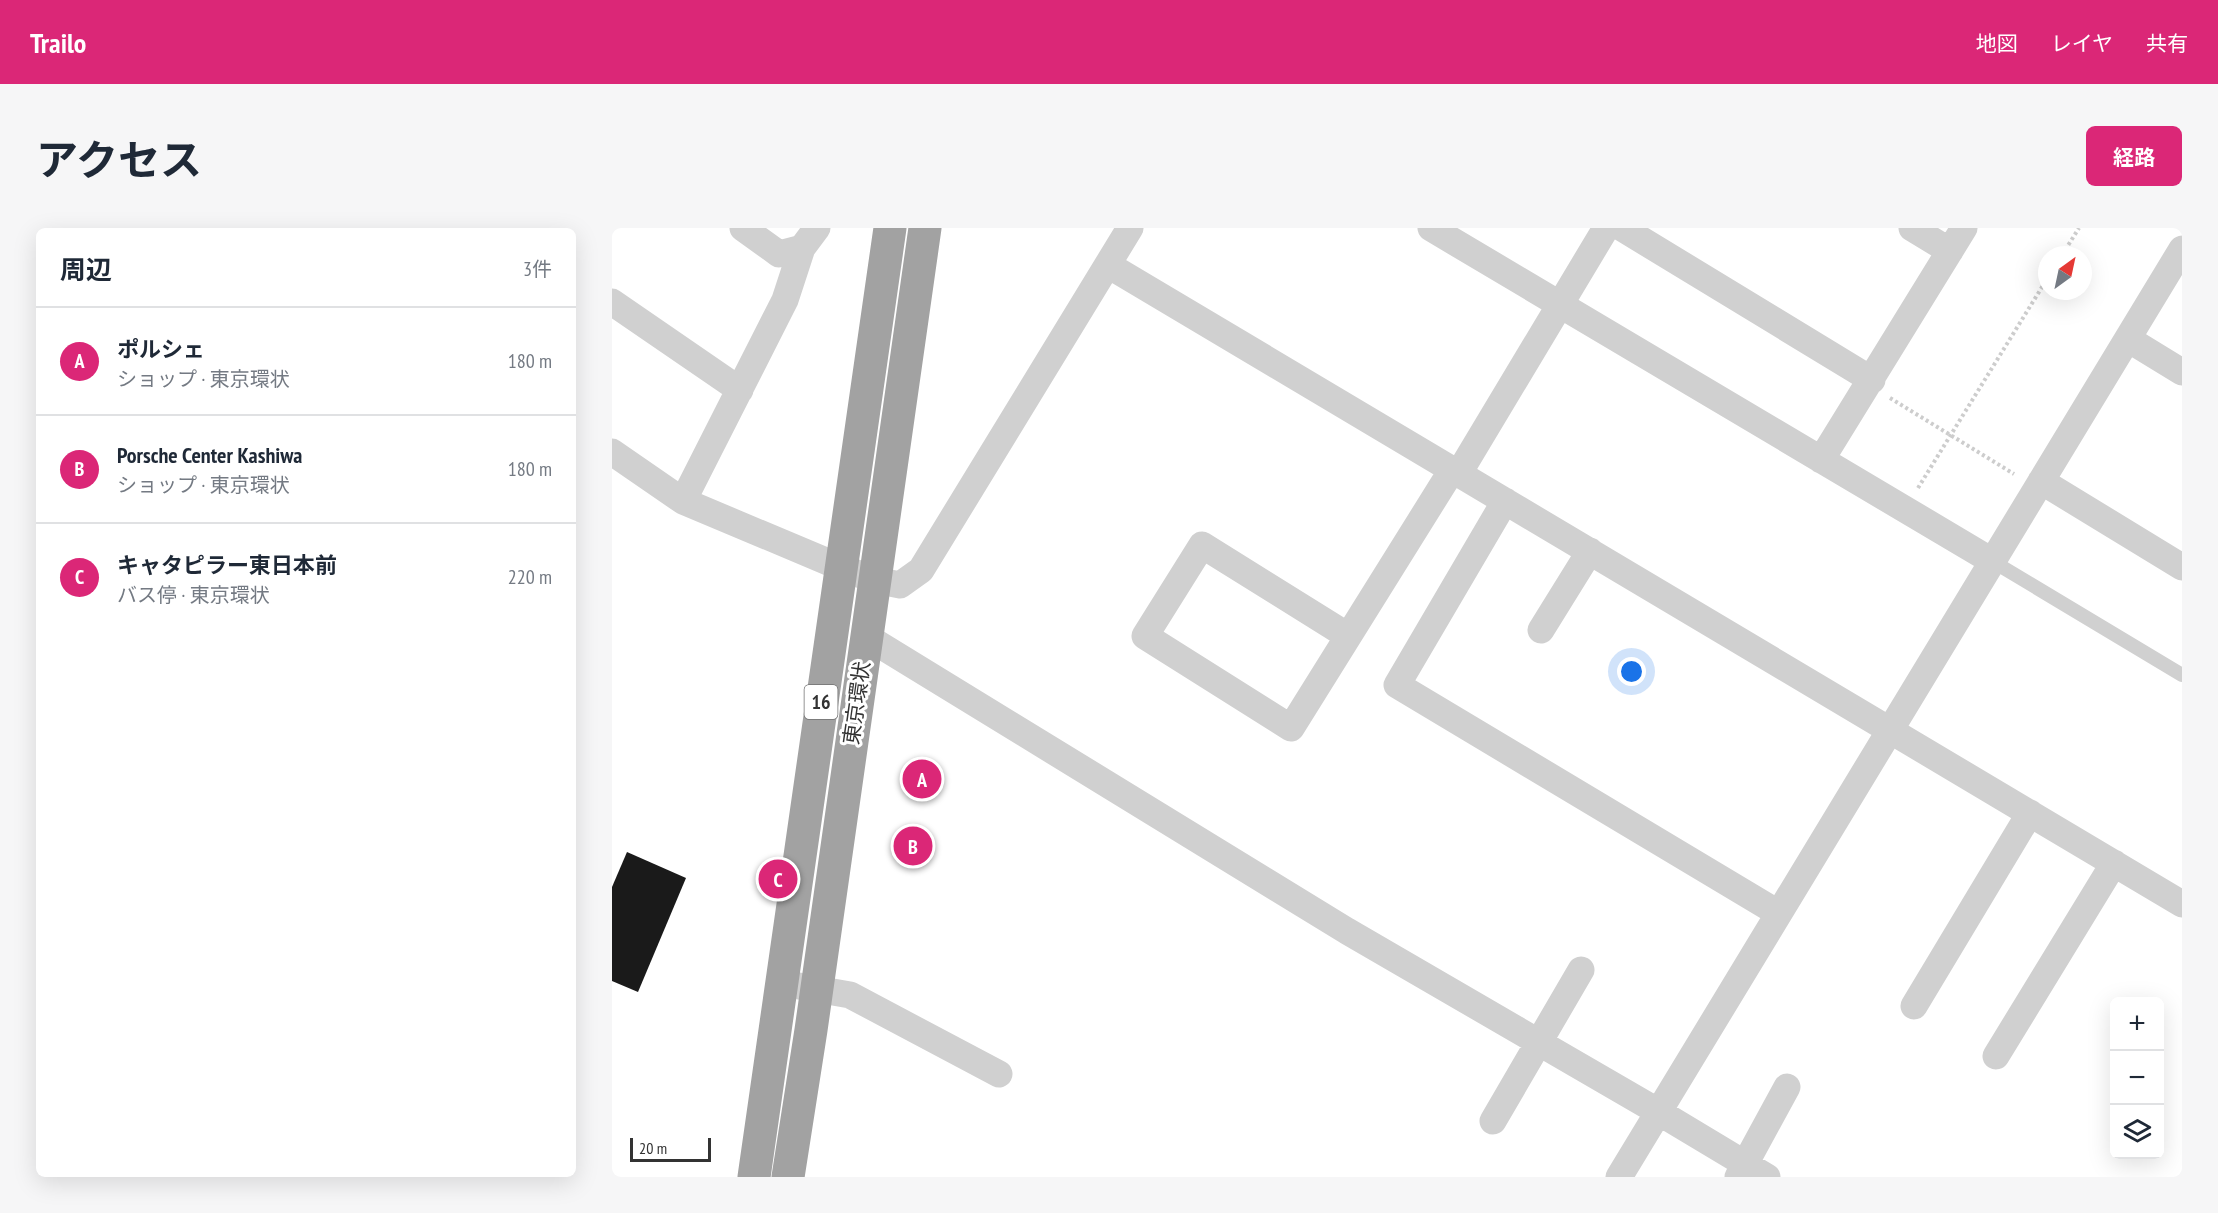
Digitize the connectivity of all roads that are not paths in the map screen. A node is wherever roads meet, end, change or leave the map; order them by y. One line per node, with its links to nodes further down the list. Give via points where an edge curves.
1 (743, 228): 10 (street, via 779,254)
2 (890, 228): 28 (highway, 東京環状 / 16)
3 (925, 228): 30 (highway, 東京環状 / 16)
4 (1130, 228): 13 (street)
5 (1431, 228): 15 (street)
6 (1606, 228): 15 (street)
7 (1622, 228): 18 (street)
8 (1912, 228): 12 (street)
9 (1964, 228): 12 (street)
10 (810, 238): 19 (street, via 785,300)
11 (2182, 249): 16 (street)
12 (1950, 251): 18 (street)
13 (1108, 265): 22 (street); 30 (street, via 921,570 900,585)
14 (612, 302): 19 (street)
15 (1560, 305): 21 (street); 22 (street)
16 (2128, 339): 17 (street); 23 (street)
17 (2182, 372)
18 (1870, 382): 21 (street)
19 (740, 390): 24 (street)
20 (612, 452): 24 (street)
21 (1821, 460): 27 (street)
22 (1456, 472): 25 (street); 32 (street)
23 (2039, 484): 27 (street); 29 (street)
24 (683, 501): 28 (street)
25 (1505, 501): 26 (street); 39 (street, via 1397,685)
26 (1590, 551): 31 (street); 35 (street)
27 (1992, 561): 34 (lane); 35 (street)
28 (840, 567): 30 (street); 41 (highway, 東京環状 / 16)
29 (2182, 567)
30 (875, 580): 33 (highway, 東京環状 / 16)
31 (1541, 630)
32 (1348, 636): 32 (street, via 1202,545 1145,636 1291,728)
33 (867, 637): 42 (highway, 東京環状 / 16); 44 (street, via 1347,931)
34 (2182, 675)
35 (1890, 729): 36 (street); 39 (street)
36 (2030, 813): 37 (street); 43 (street)
37 (2114, 863): 38 (street); 45 (street)
38 (2182, 904)
39 (1778, 912): 48 (street)
40 (1581, 970): 44 (street)
41 (782, 983): 42 (street); 51 (highway, 東京環状 / 16)
42 (817, 988): 46 (street, via 850,996); 52 (highway, 東京環状 / 16)
43 (1914, 1006)
44 (1540, 1042): 48 (street); 49 (street)
45 (1996, 1056)
46 (999, 1074)
47 (1787, 1087): 50 (street)
48 (1658, 1111): 50 (street); 53 (street)
49 (1493, 1121)
50 (1750, 1173)
51 (754, 1177)
52 (788, 1177)
53 (1619, 1177)

